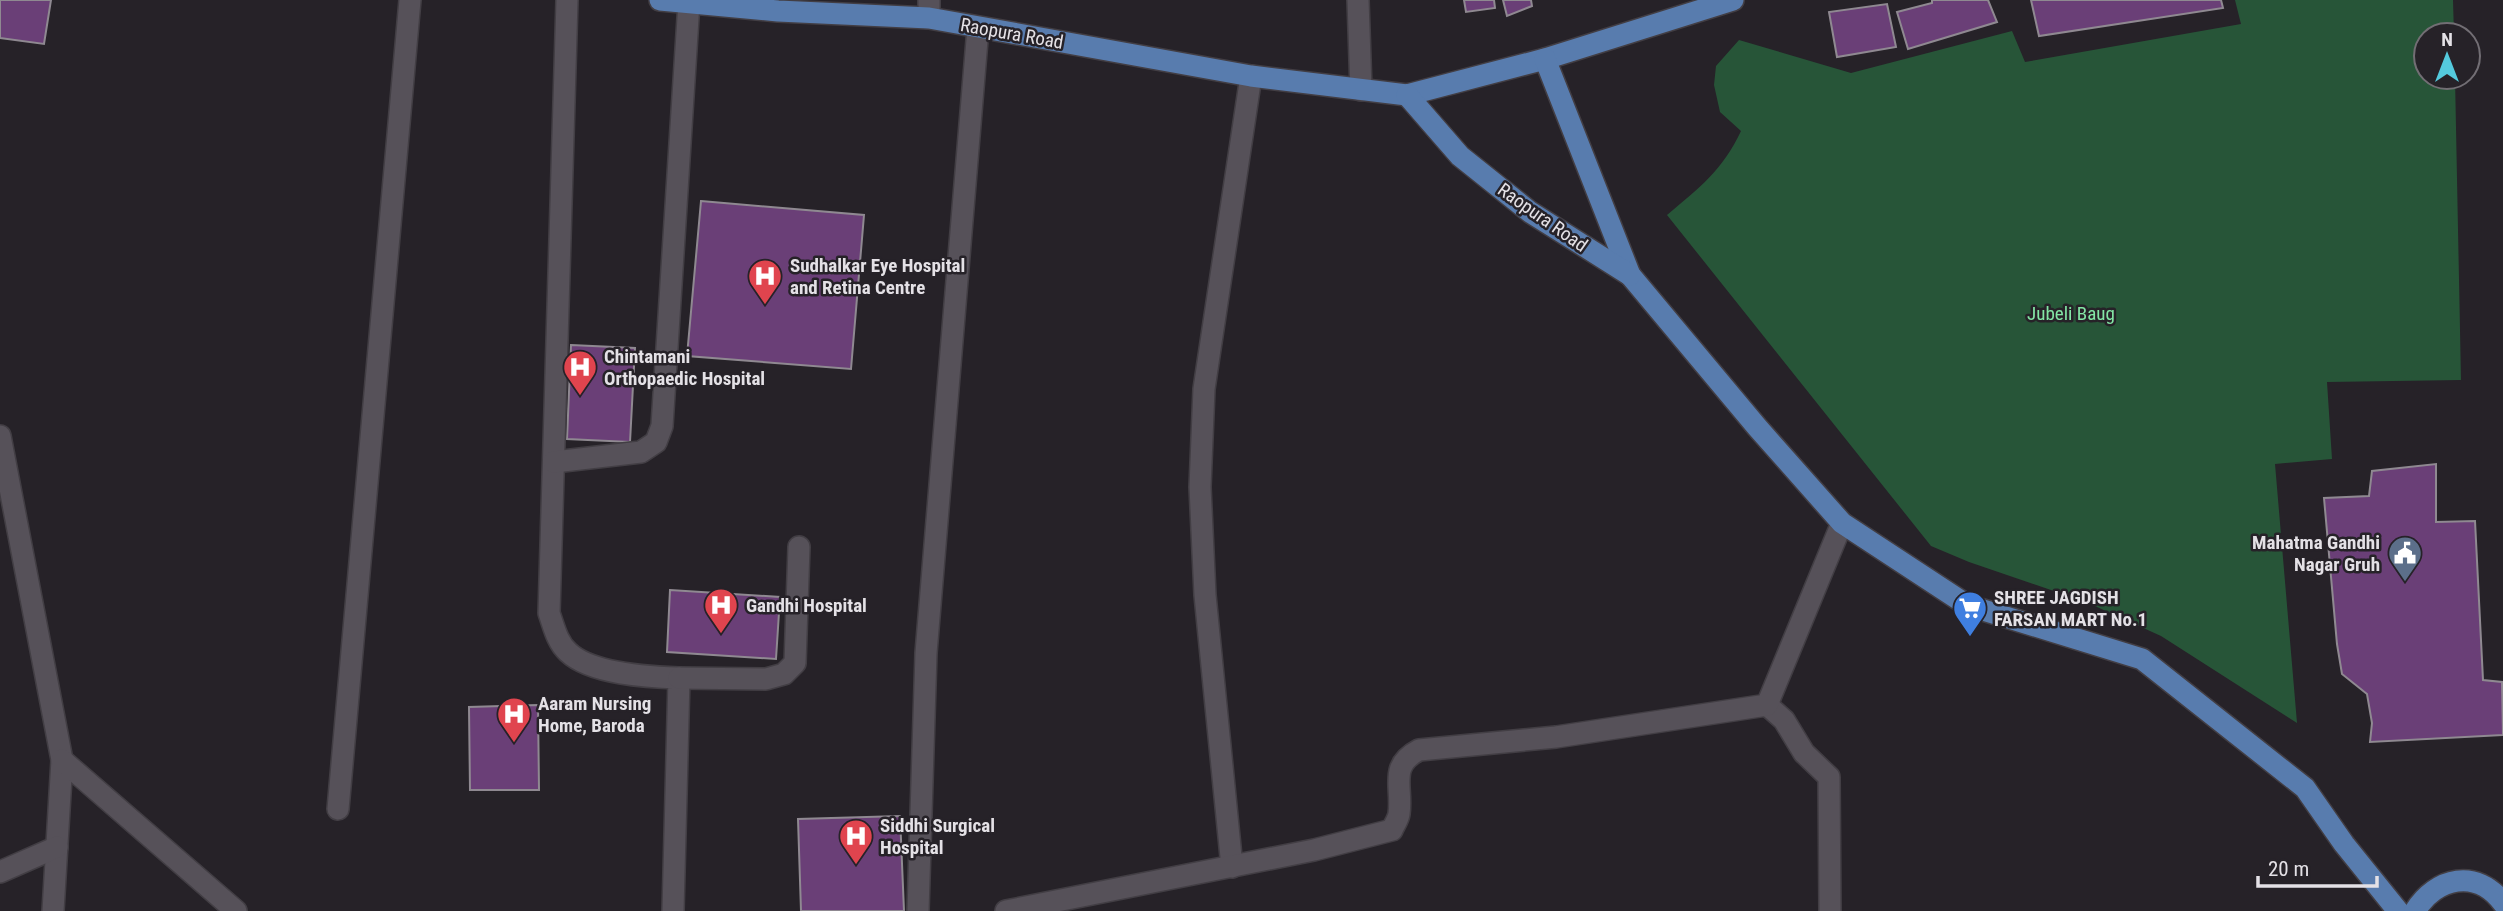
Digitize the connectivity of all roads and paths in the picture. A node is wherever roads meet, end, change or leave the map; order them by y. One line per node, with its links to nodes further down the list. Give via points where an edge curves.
1 (410, 0): 21 (street)
2 (567, 0): 15 (street)
3 (660, 0): 6 (main road, Raopura Road)
4 (1358, 0): 11 (street)
5 (1733, 0): 9 (main road)
6 (689, 2): 7 (main road, Raopura Road, via 778,11); 15 (street, via 662,426 656,442 641,452)
7 (929, 9): 8 (main road, Raopura Road)
8 (978, 27): 10 (main road, Raopura Road); 29 (street, via 926,653)
9 (1545, 58): 12 (main road); 13 (main road)
10 (1251, 76): 11 (main road, Raopura Road); 23 (street, via 1204,389 1200,487 1205,595)
11 (1361, 90): 12 (main road, Raopura Road)
12 (1407, 95): 13 (main road, Raopura Road, via 1460,156 1530,212)
13 (1630, 275): 16 (main road)
14 (0, 436): 20 (street)
15 (554, 462): 18 (street, via 549,613 557,638 568,653 588,664 647,677)
16 (1842, 523): 19 (street); 32 (main road, via 1967,605 2142,659 2305,788)
17 (799, 547): 18 (street, via 795,663 784,674 766,679)
18 (679, 678): 28 (street)
19 (1767, 705): 23 (street, via 1556,737 1419,750 1402,763 1399,816 1392,830); 31 (street, via 1829,777)
20 (62, 760): 22 (street); 27 (street)
21 (338, 809)
22 (57, 847): 24 (street); 26 (street)
23 (1232, 867): 30 (street)
24 (0, 872)
25 (2501, 891): 33 (main road, via 2451,881 2423,897)
26 (53, 911)
27 (236, 911)
28 (673, 911)
29 (918, 911)
30 (1006, 911)
31 (1830, 911)
32 (2398, 911)
33 (2415, 911)

